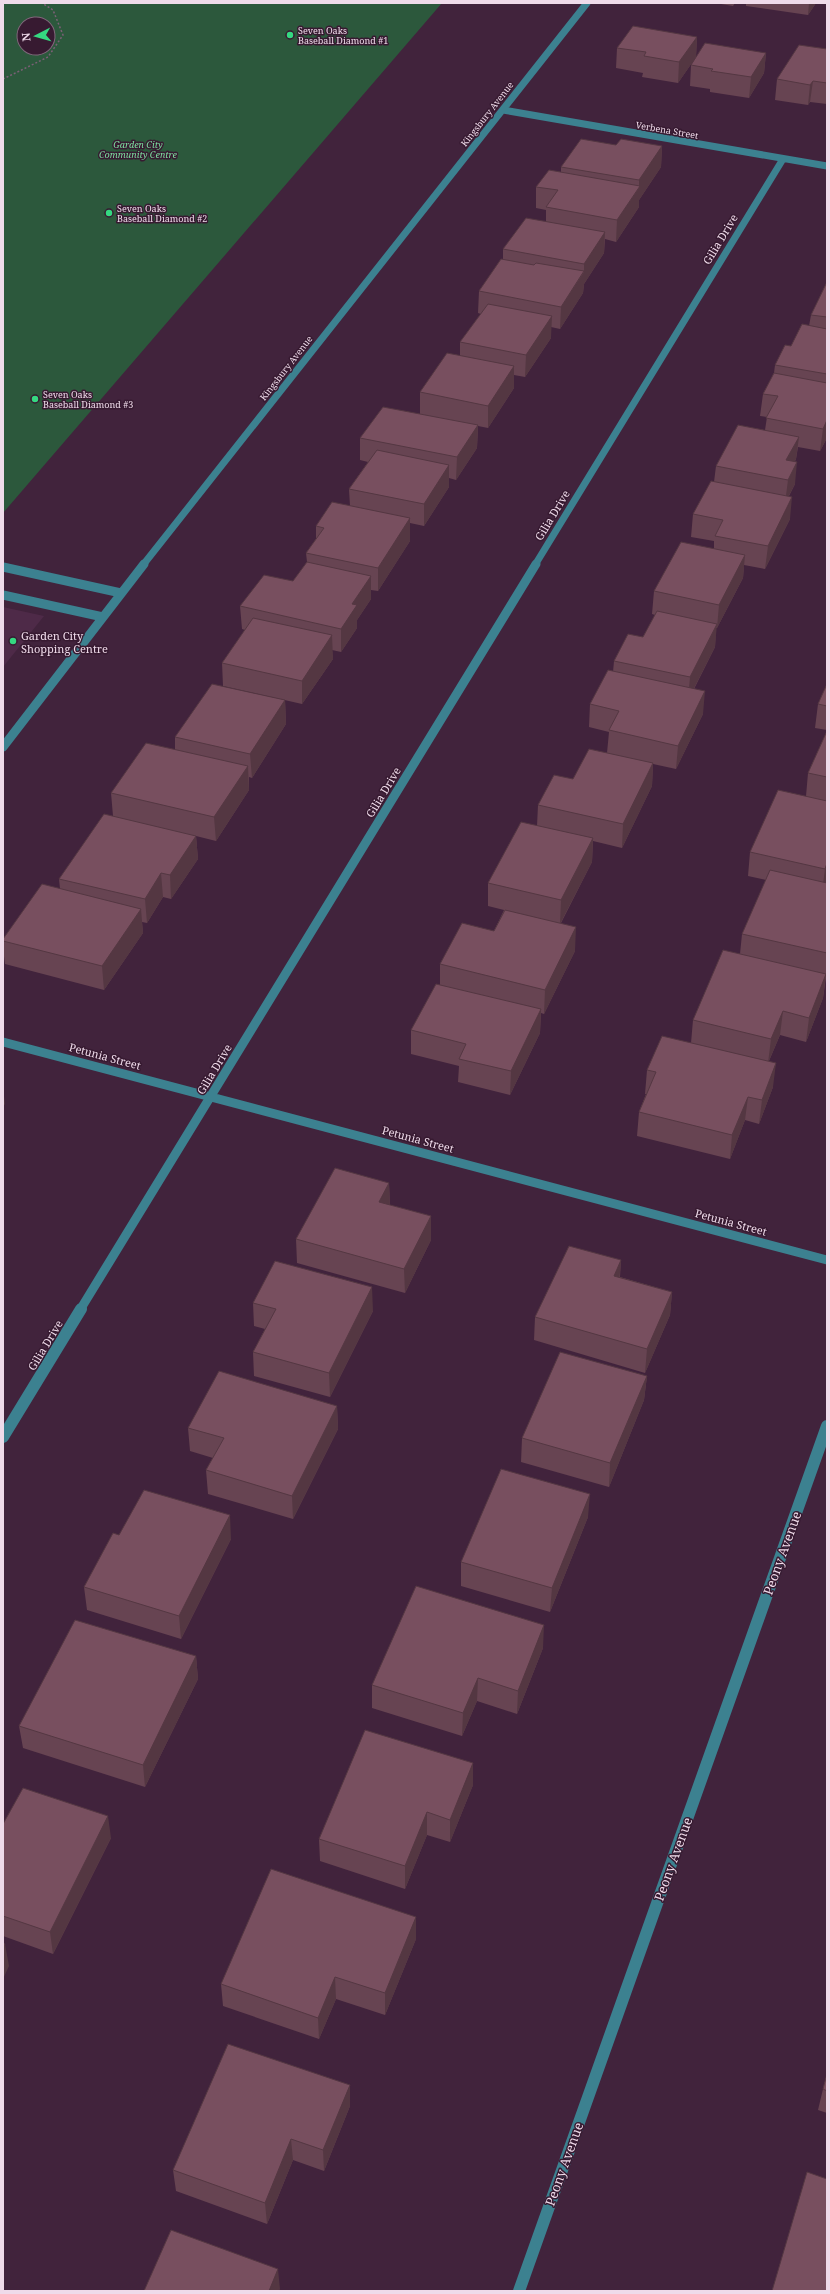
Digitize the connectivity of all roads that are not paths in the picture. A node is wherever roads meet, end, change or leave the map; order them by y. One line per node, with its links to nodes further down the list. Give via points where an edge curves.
1 (587, 3): 2 (street, Kingsbury Avenue)
2 (503, 110): 3 (street, Verbena Street); 6 (street, Kingsbury Avenue)
3 (783, 159): 4 (street, Verbena Street); 11 (street, Gilia Drive)
4 (827, 166)
5 (3, 568): 6 (street)
6 (121, 593): 8 (street, Kingsbury Avenue)
7 (3, 594): 8 (street)
8 (103, 617): 9 (street, Kingsbury Avenue)
9 (3, 747)
10 (3, 1042): 11 (street, Petunia Street)
11 (212, 1097): 12 (street, Petunia Street); 14 (street, Gilia Drive)
12 (827, 1260)
13 (827, 1426): 15 (street, Peony Avenue)
14 (3, 1437)
15 (519, 2291)

